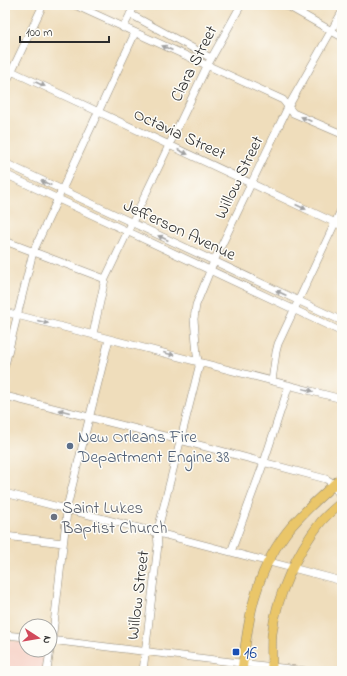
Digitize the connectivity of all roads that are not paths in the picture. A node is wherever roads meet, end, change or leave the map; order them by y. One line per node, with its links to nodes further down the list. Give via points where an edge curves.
1 (43, 5): 14 (street)
2 (75, 5): 8 (street)
3 (135, 5): 7 (street)
4 (241, 5): 12 (street, Clara Street)
5 (286, 5): 9 (street)
6 (342, 12): 9 (street, Willow Street)
7 (130, 14): 8 (street); 12 (street)
8 (123, 28): 10 (street)
9 (331, 31): 11 (street); 16 (street, Willow Street)
10 (135, 34): 13 (street, one-way to 10); 17 (street)
11 (342, 37)
12 (210, 58): 13 (street, Clara Street)
13 (206, 66): 16 (street, via 283,100); 19 (street, Clara Street)
14 (8, 70): 15 (street); 17 (street, Octavia Street, one-way to 17)
15 (5, 85)
16 (288, 107): 18 (street, one-way to 16, via 293,113); 22 (street, Willow Street)
17 (98, 112): 19 (street, Octavia Street); 23 (street)
18 (342, 134)
19 (168, 145): 22 (street, Octavia Street, one-way to 22); 27 (street, Clara Street)
20 (5, 163): 23 (street, Jefferson Avenue, one-way to 20)
21 (5, 174): 24 (street, Jefferson Avenue)
22 (251, 183): 26 (street, Octavia Street, one-way to 26); 32 (street, Willow Street)
23 (62, 190): 24 (street); 27 (street, Jefferson Avenue)
24 (58, 199): 29 (street, Jefferson Avenue); 31 (street)
25 (342, 208): 26 (street)
26 (335, 222): 28 (street, Octavia Street); 35 (street)
27 (131, 223): 29 (street, Clara Street); 32 (street, Jefferson Avenue, one-way to 27)
28 (342, 226)
29 (128, 231): 33 (street, Jefferson Avenue); 34 (street, Clara Street)
30 (5, 241): 31 (street)
31 (33, 252): 34 (street); 38 (street)
32 (214, 261): 33 (street, Willow Street); 35 (street, Jefferson Avenue, one-way to 32)
33 (210, 270): 36 (street, Jefferson Avenue); 43 (street, Willow Street, via 196,305 194,319)
34 (105, 279): 41 (street, Clara Street)
35 (298, 301): 36 (street); 39 (street, Jefferson Avenue)
36 (294, 310): 40 (street, Jefferson Avenue); 45 (street, via 276,352)
37 (5, 312): 38 (street)
38 (18, 315): 41 (street, one-way to 41); 44 (street)
39 (342, 321)
40 (342, 332)
41 (93, 334): 42 (street)
42 (109, 339): 43 (street, one-way to 43); 49 (street)
43 (198, 361): 45 (street); 50 (street, Willow Street, via 200,367)
44 (5, 365)
45 (272, 381): 46 (street)
46 (289, 385): 48 (street, one-way to 48); 51 (street)
47 (5, 396): 49 (street, one-way to 47)
48 (342, 399)
49 (89, 417): 50 (street); 57 (street)
50 (180, 440): 51 (street); 58 (street, Willow Street)
51 (264, 462): 53 (street, via 326,479); 61 (street)
52 (342, 477): 53 (main road)
53 (333, 485): 55 (street); 62 (main road, via 287,532)
54 (5, 493): 57 (street)
55 (342, 498)
56 (342, 502): 63 (main road, via 320,522)
57 (67, 510): 58 (street); 60 (street)
58 (157, 532): 61 (street); 69 (street, Willow Street, via 158,545)
59 (5, 536): 60 (street)
60 (63, 542): 65 (street)
61 (231, 552): 62 (street)
62 (268, 562): 63 (street); 71 (main road, via 251,610)
63 (292, 568): 64 (street); 72 (main road, via 278,606 272,634)
64 (342, 581)
65 (53, 618)
66 (5, 635): 67 (street)
67 (18, 636)
68 (58, 645): 69 (street)
69 (146, 651): 71 (street); 74 (street, Willow Street)
70 (48, 658): 73 (street)
71 (243, 667): 72 (street)
72 (272, 669): 75 (street)
73 (47, 671)
74 (143, 671)
75 (306, 671)

